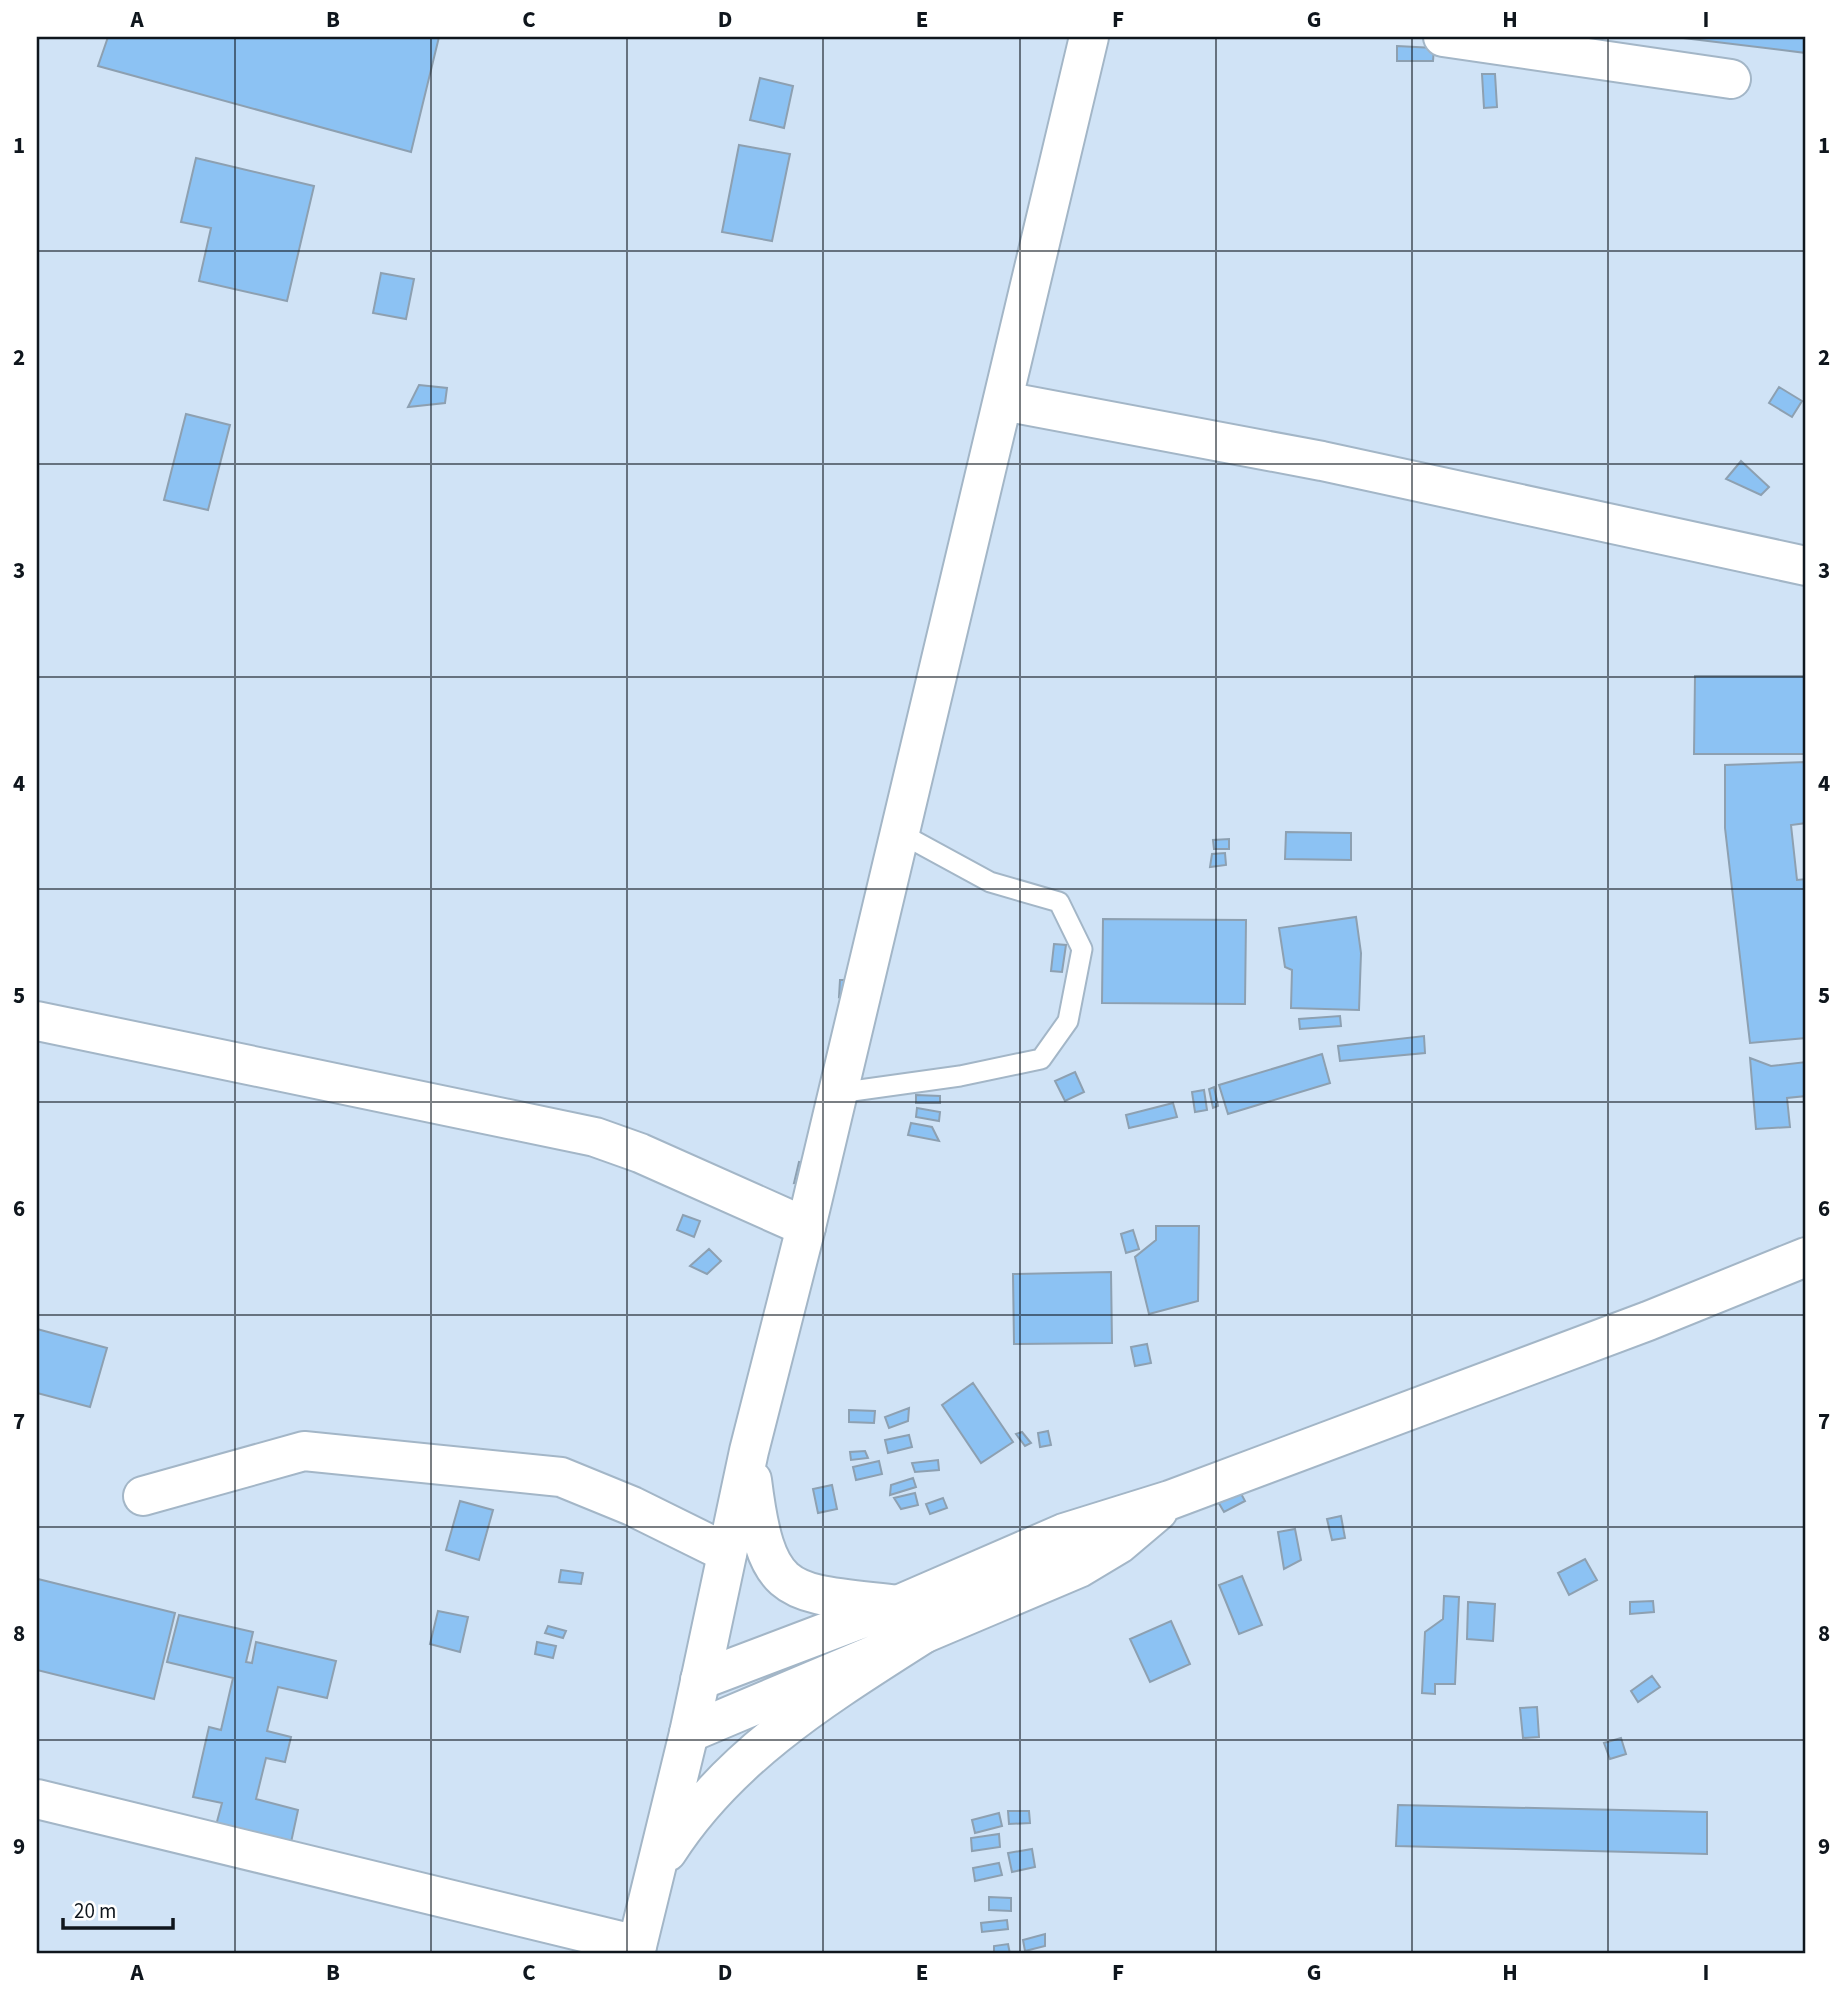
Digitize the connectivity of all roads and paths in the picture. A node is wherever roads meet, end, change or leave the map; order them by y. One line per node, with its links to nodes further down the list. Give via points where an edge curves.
1 (1089, 37): 4 (main road)
2 (1443, 37): 3 (main road)
3 (1731, 79)
4 (1003, 401): 5 (main road, via 1322,461); 6 (main road)
5 (1806, 566)
6 (900, 833): 8 (main road); 8 (lane, via 990,882 1059,902 1082,949 1068,1021 1041,1059)
7 (37, 1021): 9 (main road, via 595,1137)
8 (838, 1093): 9 (main road)
9 (806, 1227): 11 (main road)
10 (1806, 1257): 13 (main road, via 1636,1326)
11 (749, 1451): 14 (main road); 15 (main road, via 759,1530 779,1578 804,1592)
12 (143, 1496): 14 (main road, via 303,1451 561,1478 632,1506)
13 (1170, 1500): 15 (main road, via 1064,1533); 16 (main road, via 1119,1544 1079,1568)
14 (727, 1553): 17 (main road)
15 (898, 1605): 17 (main road)
16 (931, 1629): 18 (main road); 20 (main road, via 819,1701 767,1741 684,1825)
17 (700, 1681): 18 (main road)
18 (689, 1733): 20 (main road)
19 (37, 1799): 21 (main road)
20 (655, 1872): 21 (main road)
21 (636, 1950)

